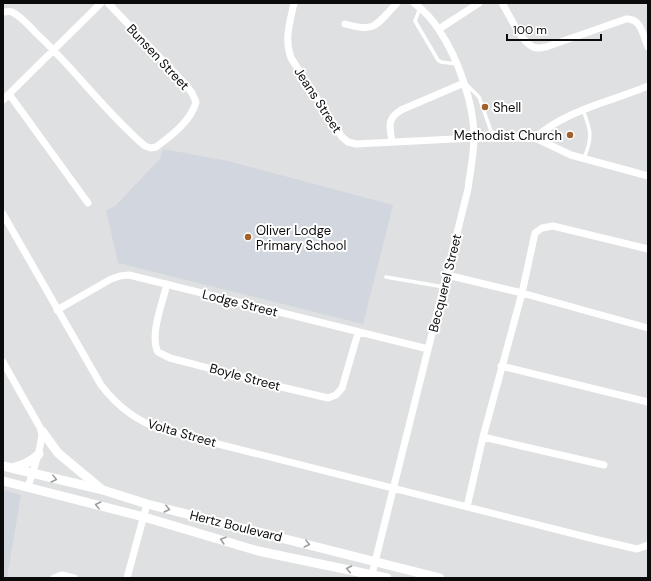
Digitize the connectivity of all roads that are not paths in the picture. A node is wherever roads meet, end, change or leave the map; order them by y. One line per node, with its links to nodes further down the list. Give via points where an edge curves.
1 (102, 3): 12 (street)
2 (108, 3): 12 (street, Bunsen Street, via 195,97 195,108 191,114 166,140 156,147 145,146 114,117)
3 (294, 3): 22 (street, Jeans Street, via 287,41 288,50 344,139 351,143)
4 (397, 3): 9 (street, via 374,26 360,28)
5 (479, 3): 10 (street)
6 (502, 3): 11 (street, via 528,44 536,48 546,47 626,19 636,21 640,26)
7 (417, 5): 10 (street, Becquerel Street); 13 (lane, via 414,21 438,60)
8 (3, 12): 12 (street, via 11,12 19,17)
9 (345, 24)
10 (439, 29): 13 (street, Becquerel Street)
11 (648, 47)
12 (54, 50): 16 (street)
13 (457, 64): 14 (street, Becquerel Street)
14 (464, 83): 19 (street, Becquerel Street); 20 (lane, via 479,97 491,132); 22 (street, via 394,115 389,124)
15 (648, 86): 18 (street)
16 (9, 94): 17 (street); 25 (street)
17 (3, 100)
18 (583, 110): 21 (street, via 560,121); 23 (lane, via 591,136)
19 (474, 138): 20 (street, Jeans Street); 22 (street, Jeans Street); 28 (street, Becquerel Street, via 468,189)
20 (500, 138): 21 (street, Jeans Street)
21 (535, 138): 23 (street, via 559,150)
22 (392, 142)
23 (584, 158): 24 (street)
24 (648, 176)
25 (88, 203)
26 (3, 214): 33 (street, Volta Street)
27 (648, 248): 32 (street, via 553,226 542,228 535,233)
28 (447, 275): 31 (street, Becquerel Street); 32 (street)
29 (386, 277): 31 (lane)
30 (167, 284): 33 (street, Lodge Street, via 129,275 120,276); 35 (street, Lodge Street); 35 (street, Boyle Street, via 154,341 158,352 170,358 277,386 328,398 336,395 342,388)
31 (444, 287): 36 (street, Becquerel Street)
32 (522, 293): 34 (street); 38 (street)
33 (57, 310): 48 (street, Volta Street, via 101,385 114,401 143,422 163,430)
34 (648, 328)
35 (358, 333): 36 (street, Lodge Street)
36 (428, 350): 48 (street, Becquerel Street)
37 (3, 362): 40 (street)
38 (501, 366): 39 (street); 41 (street)
39 (648, 402)
40 (42, 431): 42 (street); 49 (street, via 58,453)
41 (482, 437): 43 (street); 51 (street)
42 (39, 454): 44 (street, via 28,463); 45 (street)
43 (604, 465)
44 (7, 467): 45 (street, Hertz Boulevard)
45 (32, 473): 47 (street); 49 (street, Hertz Boulevard, one-way to 49)
46 (3, 481): 47 (street, Hertz Boulevard)
47 (28, 487): 52 (street, Hertz Boulevard, one-way to 47)
48 (394, 488): 51 (street, Volta Street); 54 (street, Becquerel Street)
49 (103, 490): 50 (street, Hertz Boulevard)
50 (147, 504): 52 (street); 54 (street, Hertz Boulevard, one-way to 54)
51 (467, 507): 53 (street, Volta Street, via 637,549)
52 (144, 517): 55 (street, Hertz Boulevard, one-way to 52, via 258,551); 58 (street)
53 (648, 546)
54 (375, 561): 55 (street, Becquerel Street); 60 (street, Hertz Boulevard)
55 (372, 574): 59 (street, Hertz Boulevard)
56 (54, 578): 57 (street, via 62,575)
57 (74, 578)
58 (127, 578)
59 (387, 578)
60 (440, 578)

